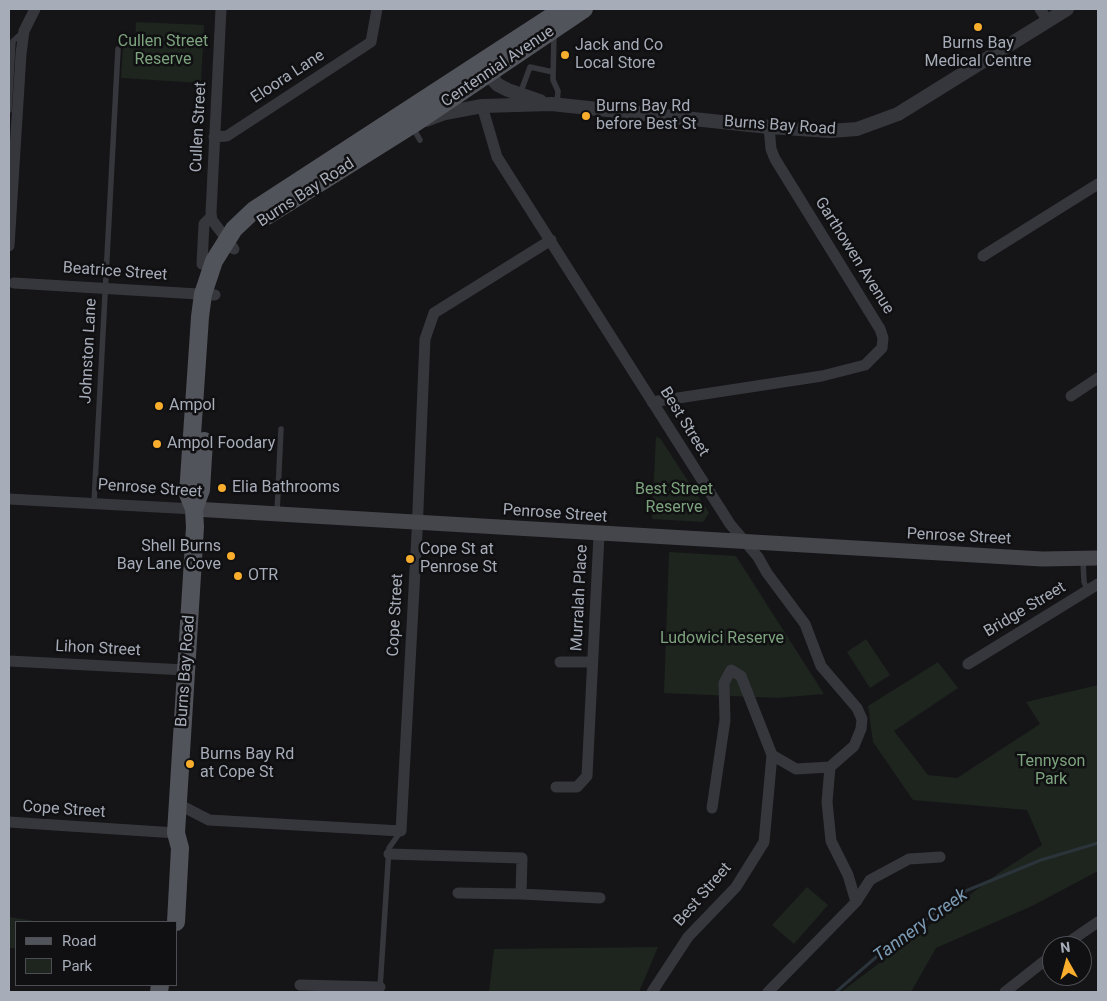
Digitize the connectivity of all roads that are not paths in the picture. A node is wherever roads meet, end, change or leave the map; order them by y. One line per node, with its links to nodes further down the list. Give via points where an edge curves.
1 (35, 9): 10 (street)
2 (221, 9): 22 (street, Cullen Street)
3 (377, 9): 22 (street, Eloora Lane, via 371,42 227,136)
4 (564, 9): 13 (main road, Centennial Avenue)
5 (584, 9): 9 (main road, Centennial Avenue)
6 (1040, 9): 8 (street)
7 (1067, 9): 8 (street, Burns Bay Road)
8 (1048, 21): 21 (street, Burns Bay Road, via 883,121 836,131)
9 (554, 29): 12 (main road, Centennial Avenue); 14 (lane)
10 (24, 31): 19 (lane, via 14,41); 24 (street)
11 (118, 50): 33 (lane, Johnston Lane)
12 (525, 59): 14 (lane); 15 (main road, Centennial Avenue); 16 (lane)
13 (466, 72): 15 (street); 20 (main road, Centennial Avenue)
14 (553, 72): 17 (lane, via 558,91)
15 (488, 74): 16 (street, Burns Bay Road, via 498,85); 20 (main road, Centennial Avenue)
16 (520, 94): 17 (street, Burns Bay Road)
17 (554, 105): 18 (street, Burns Bay Road); 21 (street, Burns Bay Road)
18 (482, 106): 20 (street, Burns Bay Road, via 446,113); 27 (street, Best Street, via 497,157)
19 (9, 110)
20 (412, 126): 28 (main road, Burns Bay Road, via 269,214)
21 (770, 127): 37 (street, Garthowen Avenue, via 775,159 880,329 882,348 866,365 822,376)
22 (214, 137): 26 (street, Cullen Street)
23 (9, 146): 24 (lane)
24 (16, 167): 29 (street)
25 (1098, 184): 30 (street)
26 (211, 216): 28 (street); 31 (street, Cullen Street, via 204,224)
27 (551, 240): 37 (street, Best Street); 43 (street, Cope Street, via 434,313 425,339)
28 (230, 244): 34 (main road, Burns Bay Road, via 224,266)
29 (9, 246)
30 (983, 256)
31 (202, 264)
32 (11, 282): 33 (street, Beatrice Street)
33 (106, 288): 34 (street, Beatrice Street); 40 (lane, Johnston Lane)
34 (209, 295): 41 (main road, Burns Bay Road, via 188,494)
35 (1098, 378): 36 (street)
36 (1070, 396)
37 (652, 402): 45 (street, Best Street)
38 (281, 429): 42 (lane)
39 (9, 498): 40 (street, Penrose Street)
40 (94, 504): 41 (street, Penrose Street)
41 (194, 509): 42 (main road, Penrose Street); 53 (main road, Burns Bay Road)
42 (277, 514): 43 (main road, Penrose Street)
43 (418, 523): 44 (main road, Penrose Street); 60 (street, Cope Street)
44 (600, 535): 45 (main road, Penrose Street); 51 (street, Murralah Place)
45 (744, 542): 46 (main road, Penrose Street); 55 (street, Best Street, via 805,624 821,666 857,708 862,720 854,746)
46 (1091, 559): 48 (lane, via 1084,582)
47 (1098, 584): 48 (street, Bridge Street)
48 (1088, 591): 52 (street, Bridge Street)
49 (9, 661): 53 (street, Lihon Street)
50 (560, 662): 51 (street, Murralah Place)
51 (592, 662): 56 (street, Murralah Place, via 587,776 577,788)
52 (968, 664)
53 (186, 670): 57 (main road, Burns Bay Road)
54 (772, 755): 55 (street, via 796,769); 58 (street, Best Street, via 742,676 731,670 724,683 724,720); 75 (street, Best Street, via 764,842 736,887 688,937)
55 (830, 767): 67 (street, via 827,802 830,841 848,875)
56 (556, 787)
57 (178, 804): 60 (street, via 209,820); 61 (main road, Burns Bay Road)
58 (712, 808)
59 (9, 822): 61 (street, Cope Street)
60 (401, 831): 62 (lane, via 389,848)
61 (176, 833): 68 (main road, Burns Bay Road, via 169,846); 69 (main road, Burns Bay Road, via 180,848)
62 (389, 854): 65 (street, via 522,858); 74 (lane)
63 (940, 857): 67 (street, via 909,859 870,880)
64 (458, 892): 65 (street)
65 (521, 894): 66 (street)
66 (600, 898)
67 (856, 902): 76 (street)
68 (166, 921)
69 (176, 921)
70 (1098, 922): 71 (street)
71 (1078, 936)
72 (1042, 963): 77 (street)
73 (300, 985): 74 (street)
74 (380, 990)
75 (652, 992)
76 (768, 992)
77 (1005, 992)

